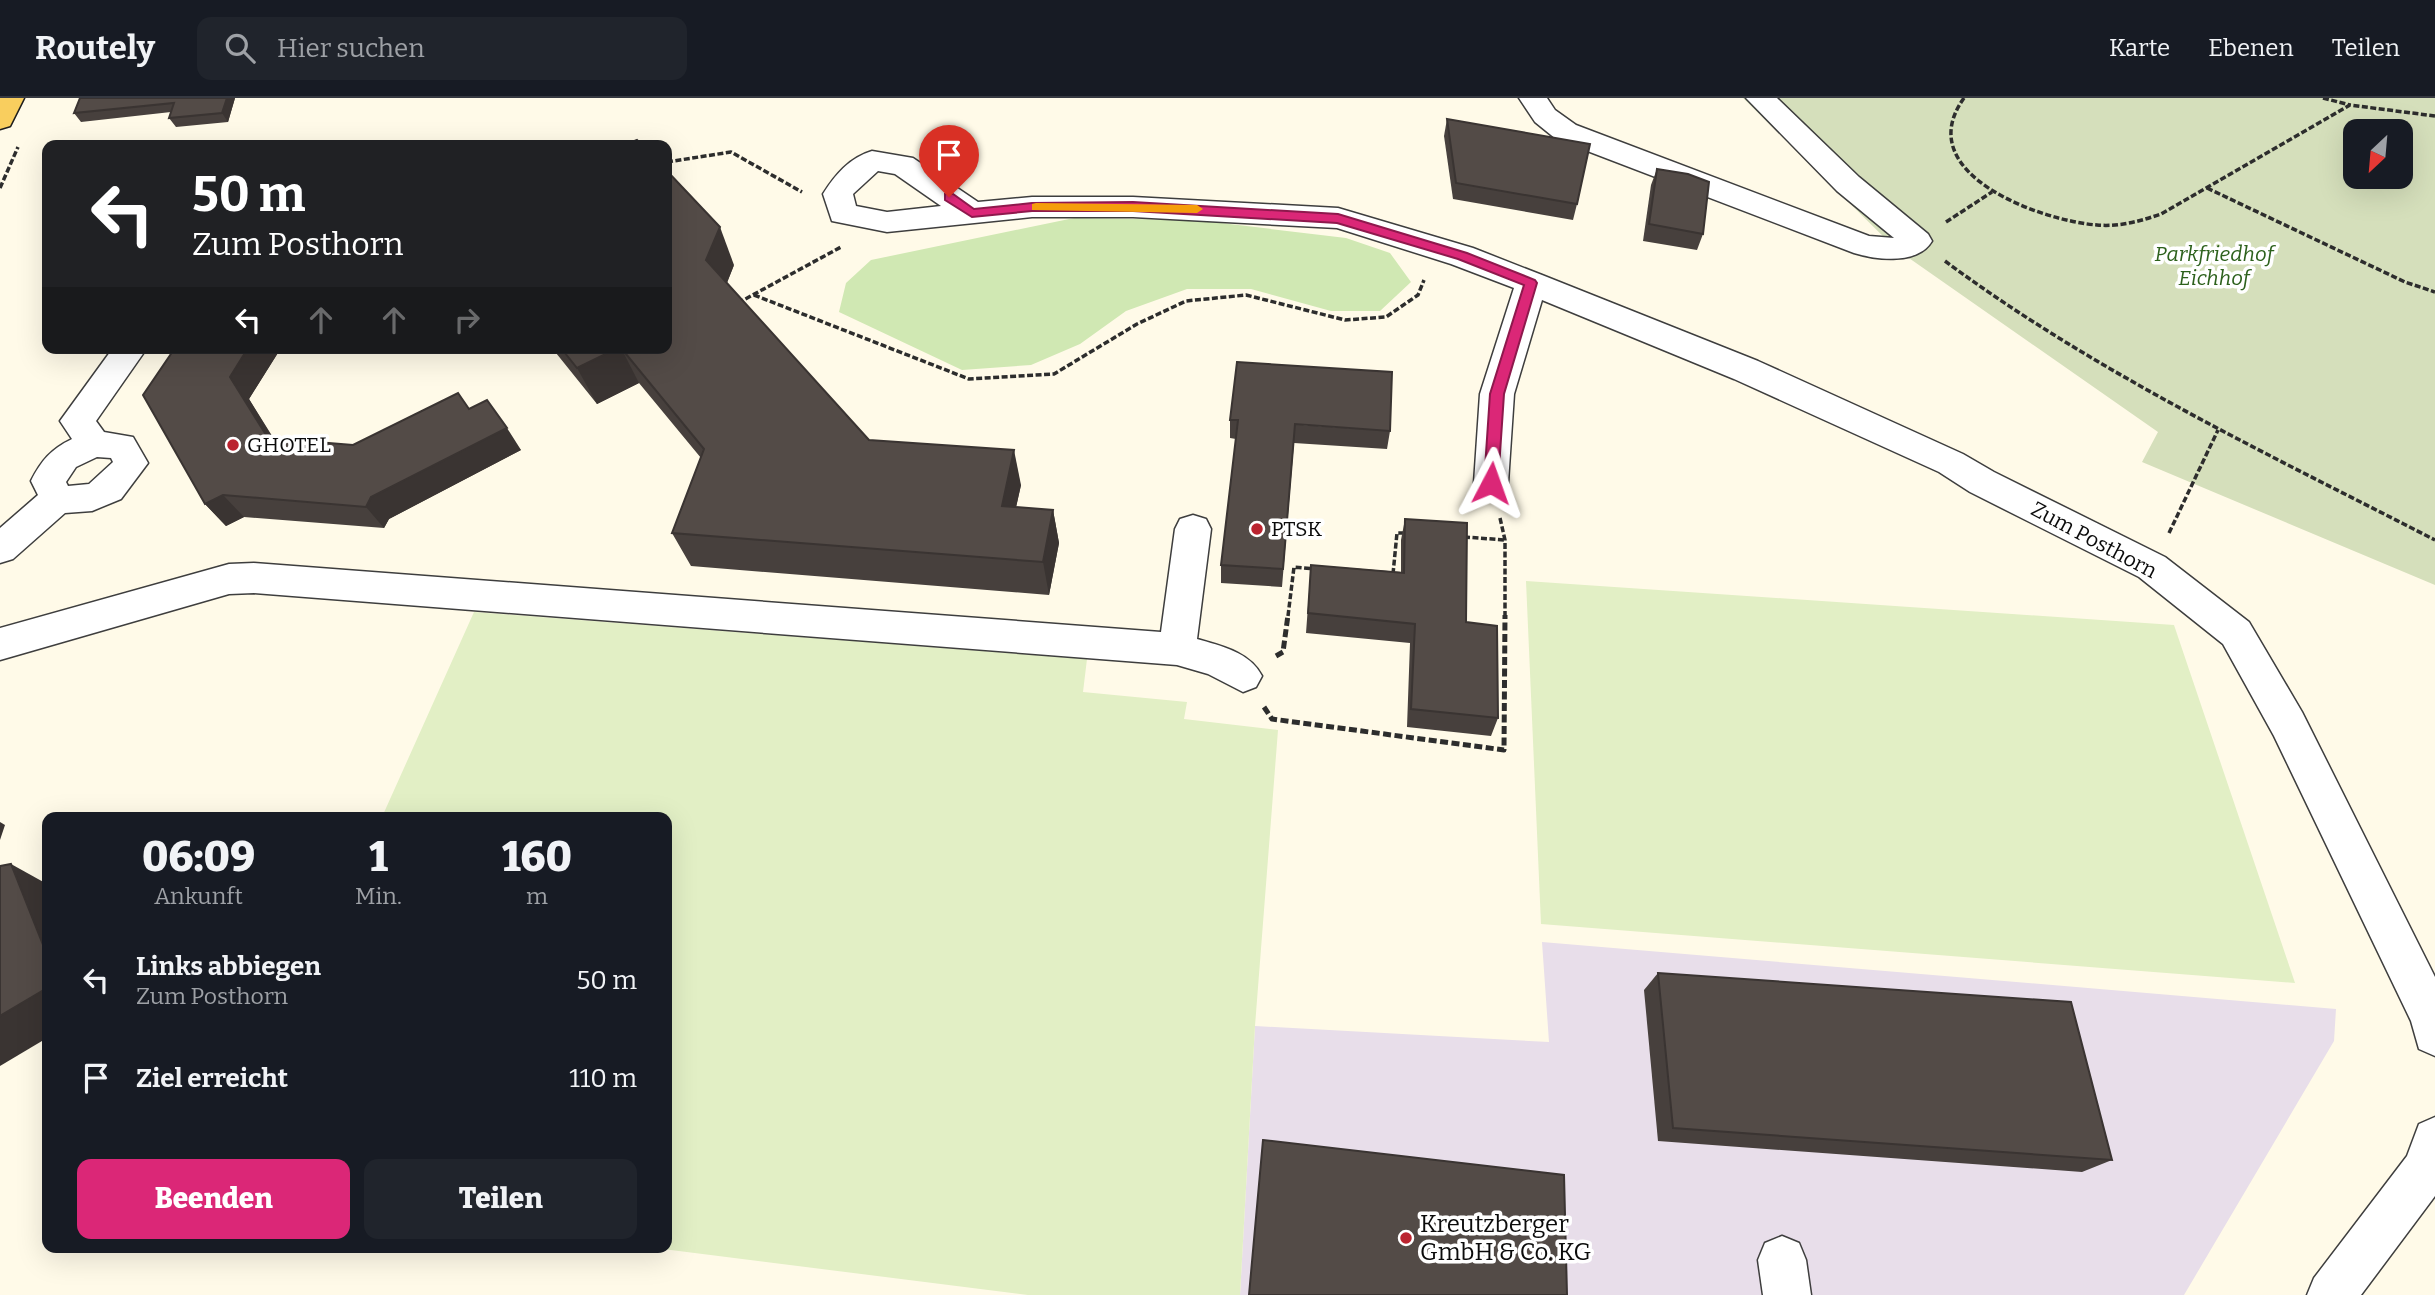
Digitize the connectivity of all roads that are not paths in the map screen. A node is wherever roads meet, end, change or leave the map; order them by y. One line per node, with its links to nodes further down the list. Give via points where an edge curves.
1 (10, 98): 4 (main road)
2 (1533, 98): 3 (lane, via 1545,116 1566,132 1865,246 1896,249 1917,241 1848,184)
3 (1760, 98)
4 (0, 120)
5 (972, 213): 5 (lane, Zum Posthorn, via 887,222 843,214 838,194 848,179 872,162 903,165); 6 (lane, Zum Posthorn, via 1032,207 1133,207 1338,218 1462,256)
6 (1531, 283): 9 (lane, via 1497,394); 16 (lane, Zum Posthorn, via 1746,370 1951,463 2152,567 2236,633 2288,724 2433,1019)
7 (127, 354): 8 (lane, via 77,421)
8 (94, 444): 10 (lane, via 64,458 48,481); 10 (lane, via 121,446 131,463 116,486 86,500)
9 (1491, 483)
10 (57, 499): 12 (lane)
11 (1193, 529): 14 (lane)
12 (0, 549)
13 (0, 644): 14 (lane, via 229,579 254,578)
14 (1177, 649): 15 (lane, via 1220,662)
15 (1243, 676)
16 (2435, 1034)
17 (2435, 1140): 18 (lane, via 2427,1168)
18 (2330, 1295)

